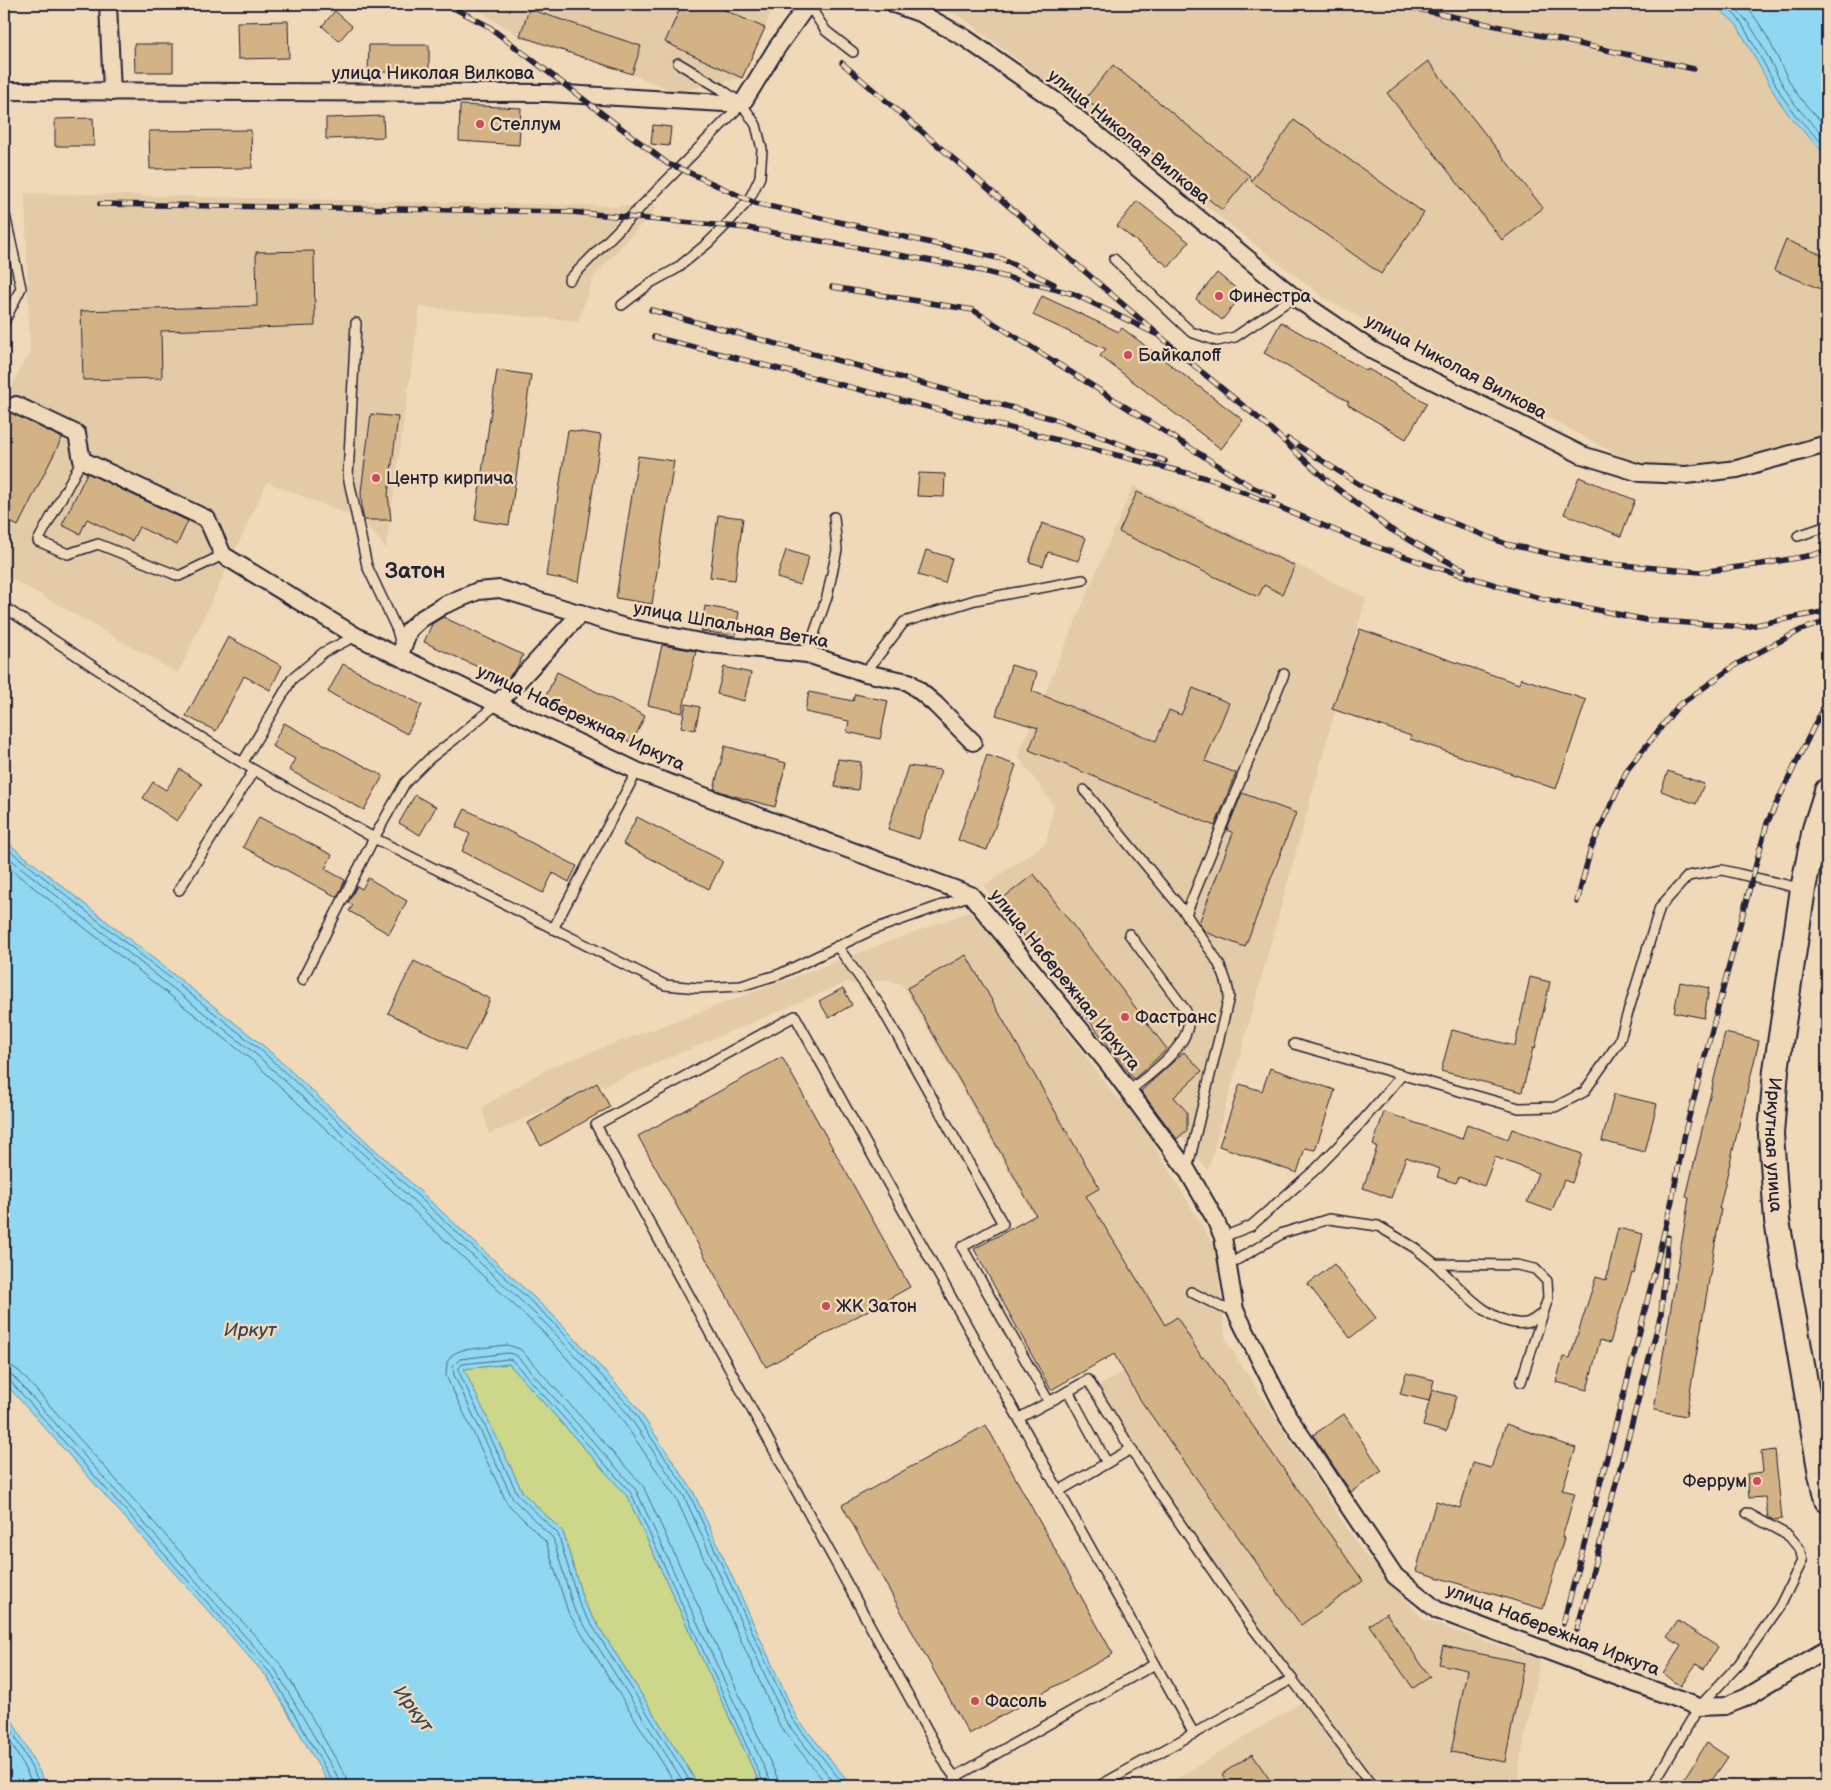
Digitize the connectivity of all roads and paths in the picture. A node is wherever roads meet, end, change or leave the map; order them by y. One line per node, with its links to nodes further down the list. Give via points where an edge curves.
1 (108, 4): 7 (street)
2 (808, 4): 4 (lane, via 826,32); 8 (street)
3 (894, 4): 12 (street, улица Николая Вилкова, via 922,14 965,38 1060,104)
4 (853, 52)
5 (678, 63): 8 (lane)
6 (4, 91): 7 (street, улица Николая Вилкова)
7 (112, 92): 8 (street, улица Николая Вилкова, via 547,93)
8 (742, 104): 11 (lane); 13 (lane, via 756,125 762,149 760,177 748,200 725,226 676,269)
9 (4, 214): 14 (lane, via 21,288)
10 (1114, 259): 12 (lane, via 1191,332 1217,341 1235,337)
11 (569, 280)
12 (1294, 297): 17 (street, улица Николая Вилкова, via 1375,352 1582,455 1640,473 1686,475 1737,469)
13 (622, 305)
14 (4, 322)
15 (356, 322): 27 (lane, via 348,476 367,566 398,630)
16 (16, 405): 18 (street, via 77,434)
17 (1827, 444)
18 (82, 460): 22 (street, via 207,519); 22 (lane, via 38,541 68,554 98,544 179,576)
19 (834, 517): 28 (lane, via 837,550 827,597)
20 (1827, 526): 21 (lane)
21 (1798, 536)
22 (223, 556): 26 (street, улица Набережная Иркута)
23 (1083, 580): 29 (lane, via 975,600 904,622)
24 (4, 607): 33 (lane, via 178,723)
25 (581, 613): 27 (street, улица Шпальная Ветка, via 500,589 478,591 421,619 409,630); 28 (street, улица Шпальная Ветка, via 621,626 710,644); 31 (street)
26 (356, 636): 27 (street, улица Набережная Иркута); 33 (lane, via 324,652 292,680)
27 (401, 651): 31 (street, улица Набережная Иркута)
28 (808, 654): 29 (street, улица Шпальная Ветка)
29 (865, 672): 32 (street, улица Шпальная Ветка, via 909,682)
30 (1284, 674): 42 (lane)
31 (498, 703): 35 (street, улица Набережная Иркута); 38 (lane, via 405,782)
32 (973, 742)
33 (243, 762): 34 (lane)
34 (254, 770): 38 (lane); 40 (lane)
35 (637, 771): 41 (street, улица Набережная Иркута); 43 (lane)
36 (1084, 790): 42 (lane)
37 (1827, 791): 39 (main road, Иркутная улица, via 1815,828)
38 (374, 838): 43 (lane); 46 (lane)
39 (1803, 889): 48 (lane, via 1722,870 1688,876 1660,906 1619,1042 1584,1092 1555,1107 1520,1108); 64 (main road, Иркутная улица, via 1776,1070 1771,1134 1777,1221)
40 (180, 890)
41 (971, 895): 45 (lane, via 872,930); 49 (street, улица Набережная Иркута)
42 (1186, 914): 50 (lane, via 1229,987)
43 (553, 929): 45 (lane, via 665,985 698,988 741,986 772,976)
44 (1129, 934): 49 (lane, via 1186,1011 1188,1023 1181,1043)
45 (837, 946): 59 (lane, via 881,1007 1003,1224 962,1248)
46 (302, 980)
47 (1294, 1044): 48 (lane)
48 (1402, 1075): 51 (lane, via 1316,1169 1251,1226)
49 (1129, 1091): 50 (street, улица Набережная Иркута)
50 (1187, 1170): 51 (street, улица Набережная Иркута)
51 (1223, 1237): 53 (street, улица Набережная Иркута)
52 (1435, 1264): 53 (lane, via 1378,1226 1329,1219 1284,1233); 56 (lane, via 1481,1308 1504,1321 1527,1323); 56 (lane, via 1517,1265 1535,1269 1547,1280 1548,1298)
53 (1228, 1265): 55 (street, улица Набережная Иркута)
54 (1191, 1292): 55 (lane, via 1221,1308)
55 (1235, 1310): 69 (street, улица Набережная Иркута, via 1288,1416 1395,1576 1437,1610)
56 (1543, 1313): 57 (lane)
57 (1521, 1382)
58 (1068, 1391): 59 (lane); 61 (lane, via 1088,1380); 62 (lane)
59 (1049, 1402): 60 (lane)
60 (1019, 1418): 63 (lane); 71 (lane, via 795,1016 596,1125)
61 (1132, 1449): 62 (lane); 68 (lane, via 1238,1607)
62 (1108, 1463): 63 (lane)
63 (1059, 1490): 67 (lane)
64 (1827, 1500)
65 (1748, 1513): 69 (lane, via 1789,1536 1799,1548 1802,1562 1780,1606 1739,1664)
66 (1827, 1649): 69 (street, улица Набережная Иркута, via 1745,1698 1725,1706)
67 (1155, 1664): 70 (lane); 71 (lane)
68 (1292, 1679): 70 (lane); 74 (lane)
69 (1699, 1707): 75 (lane)
70 (1194, 1734): 73 (lane)
71 (955, 1776): 72 (lane)
72 (962, 1786)
73 (1099, 1786)
74 (1372, 1786)
75 (1652, 1786)

